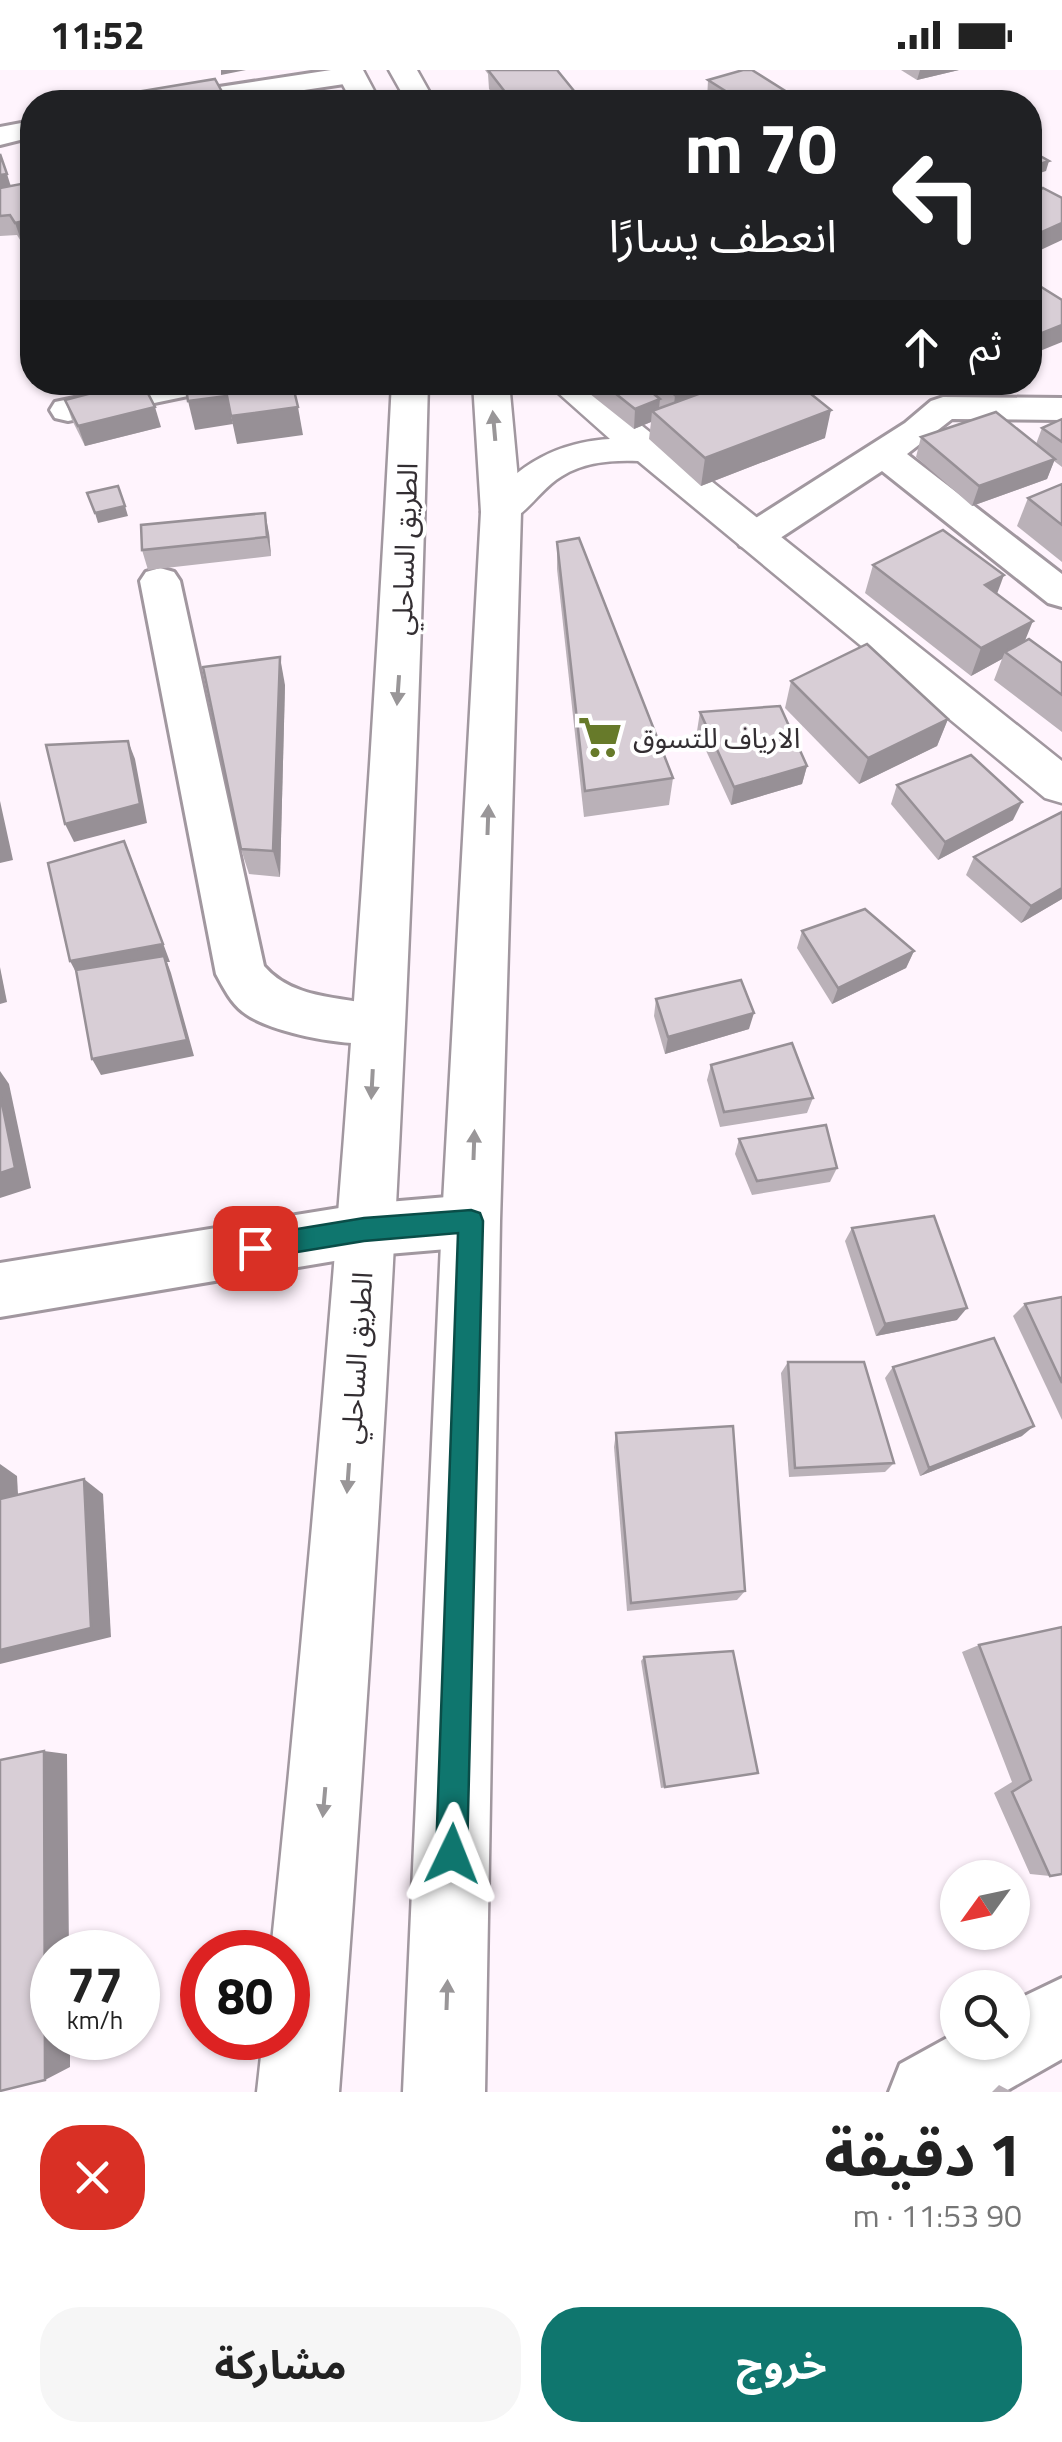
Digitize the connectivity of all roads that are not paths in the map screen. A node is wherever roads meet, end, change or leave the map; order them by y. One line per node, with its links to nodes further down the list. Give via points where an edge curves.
1 (350, 72): 2 (street)
2 (243, 90)
3 (142, 395): 8 (street)
4 (410, 395): 17 (main road, الطريق الساحلي, one-way to 17)
5 (491, 395): 12 (main road, one-way to 5)
6 (580, 395): 10 (main road)
7 (946, 395): 9 (street); 11 (street, via 918,430)
8 (68, 410)
9 (1062, 410)
10 (646, 450): 12 (main road, via 598,450 555,462 521,484); 13 (main road)
11 (882, 452): 13 (street); 15 (street)
12 (501, 512): 18 (main road, one-way to 12)
13 (754, 537): 16 (main road)
14 (160, 581): 17 (street, via 241,974 261,998 288,1010)
15 (1062, 594)
16 (1062, 786)
17 (375, 1025): 19 (main road, الطريق الساحلي, one-way to 19)
18 (471, 1221): 19 (street); 23 (main road, one-way to 18)
19 (364, 1230): 20 (street); 22 (main road, الطريق الساحلي, one-way to 22)
20 (0, 1290)
21 (1062, 2016): 24 (street)
22 (298, 2092)
23 (444, 2092)
24 (928, 2092)

